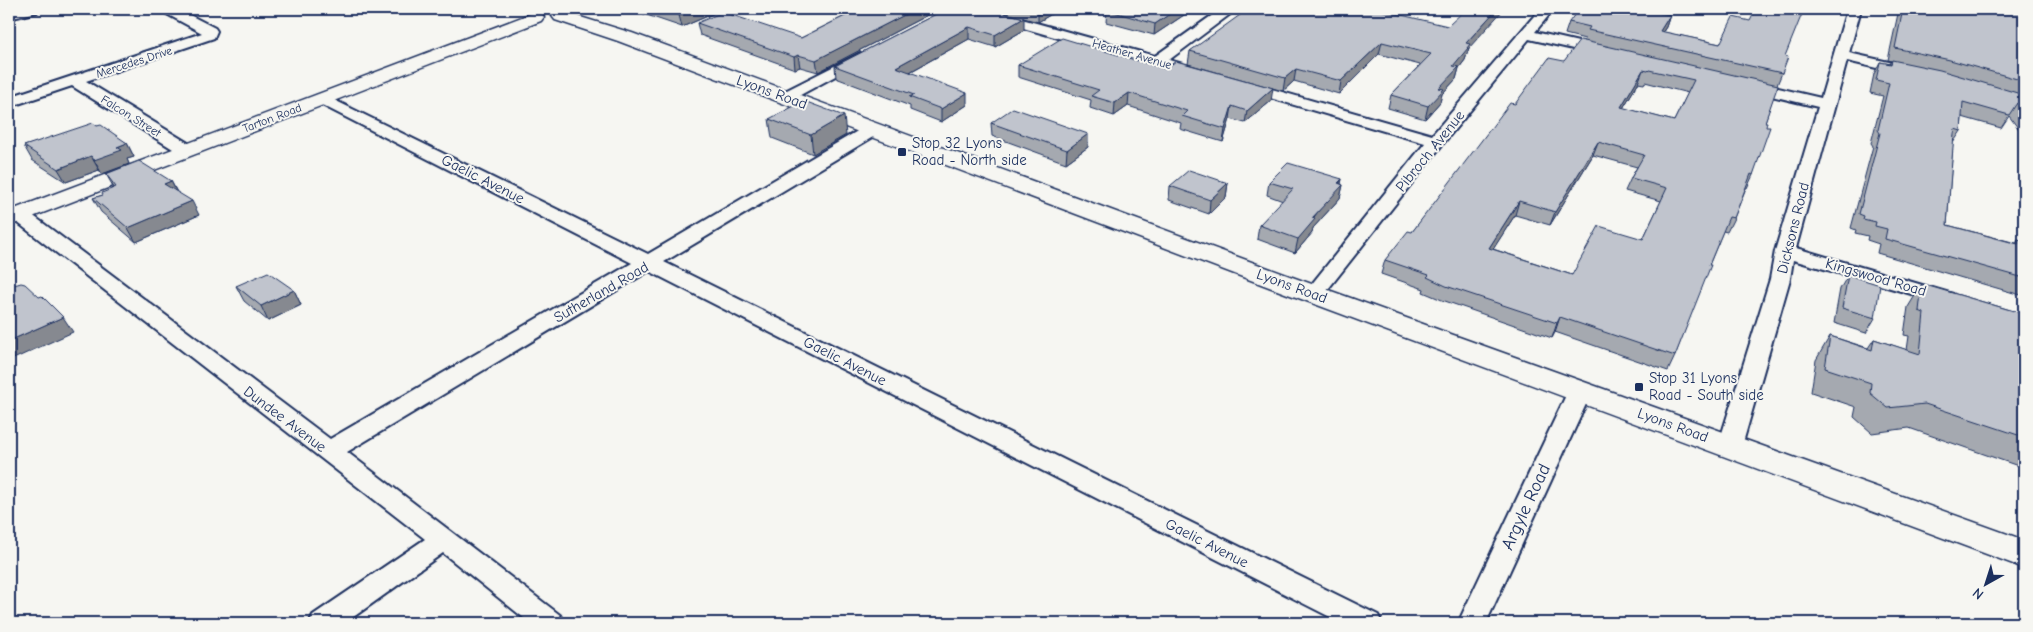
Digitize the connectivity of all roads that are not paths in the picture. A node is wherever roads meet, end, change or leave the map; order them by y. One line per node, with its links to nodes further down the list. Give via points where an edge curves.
1 (32, 9): 8 (street)
2 (168, 9): 16 (street, Mercedes Drive, via 204,26 210,31 209,35)
3 (972, 9): 13 (street, Heather Avenue)
4 (1230, 9): 13 (street)
5 (1547, 9): 9 (street, Pibroch Avenue)
6 (1854, 9): 11 (street, Dicksons Road)
7 (550, 13): 19 (street, Lyons Road); 20 (street, Tarton Road)
8 (9, 15)
9 (1526, 34): 12 (street); 24 (street, Pibroch Avenue)
10 (874, 50): 19 (street)
11 (1842, 56): 14 (street); 22 (street, Dicksons Road)
12 (1623, 57)
13 (1158, 61): 15 (street, Heather Avenue)
14 (1919, 73)
15 (1214, 77)
16 (76, 81): 21 (street, Mercedes Drive); 25 (street, Falcon Street)
17 (1232, 82): 24 (street)
18 (1729, 82): 22 (street)
19 (785, 96): 23 (street, Lyons Road)
20 (322, 99): 25 (street, Tarton Road); 28 (street, Gaelic Avenue)
21 (9, 102)
22 (1826, 104): 27 (street, Dicksons Road)
23 (872, 130): 28 (street, Sutherland Road); 29 (street, Lyons Road)
24 (1436, 142): 29 (street, Pibroch Avenue)
25 (187, 150): 26 (street, Tarton Road)
26 (14, 217): 33 (street, Dundee Avenue)
27 (1785, 251): 30 (street, Kingswood Road); 32 (street, Dicksons Road, via 1780,279)
28 (650, 263): 33 (street, Sutherland Road); 38 (street, Gaelic Avenue)
29 (1314, 294): 31 (street, Lyons Road)
30 (1967, 304)
31 (1580, 391): 32 (street, Lyons Road); 39 (street, Argyle Road)
32 (1730, 446): 35 (street, Lyons Road)
33 (328, 452): 34 (street, Dundee Avenue)
34 (444, 539): 36 (street); 37 (street, Dundee Avenue)
35 (2024, 554)
36 (323, 623)
37 (550, 623)
38 (1368, 623)
39 (1472, 623)

